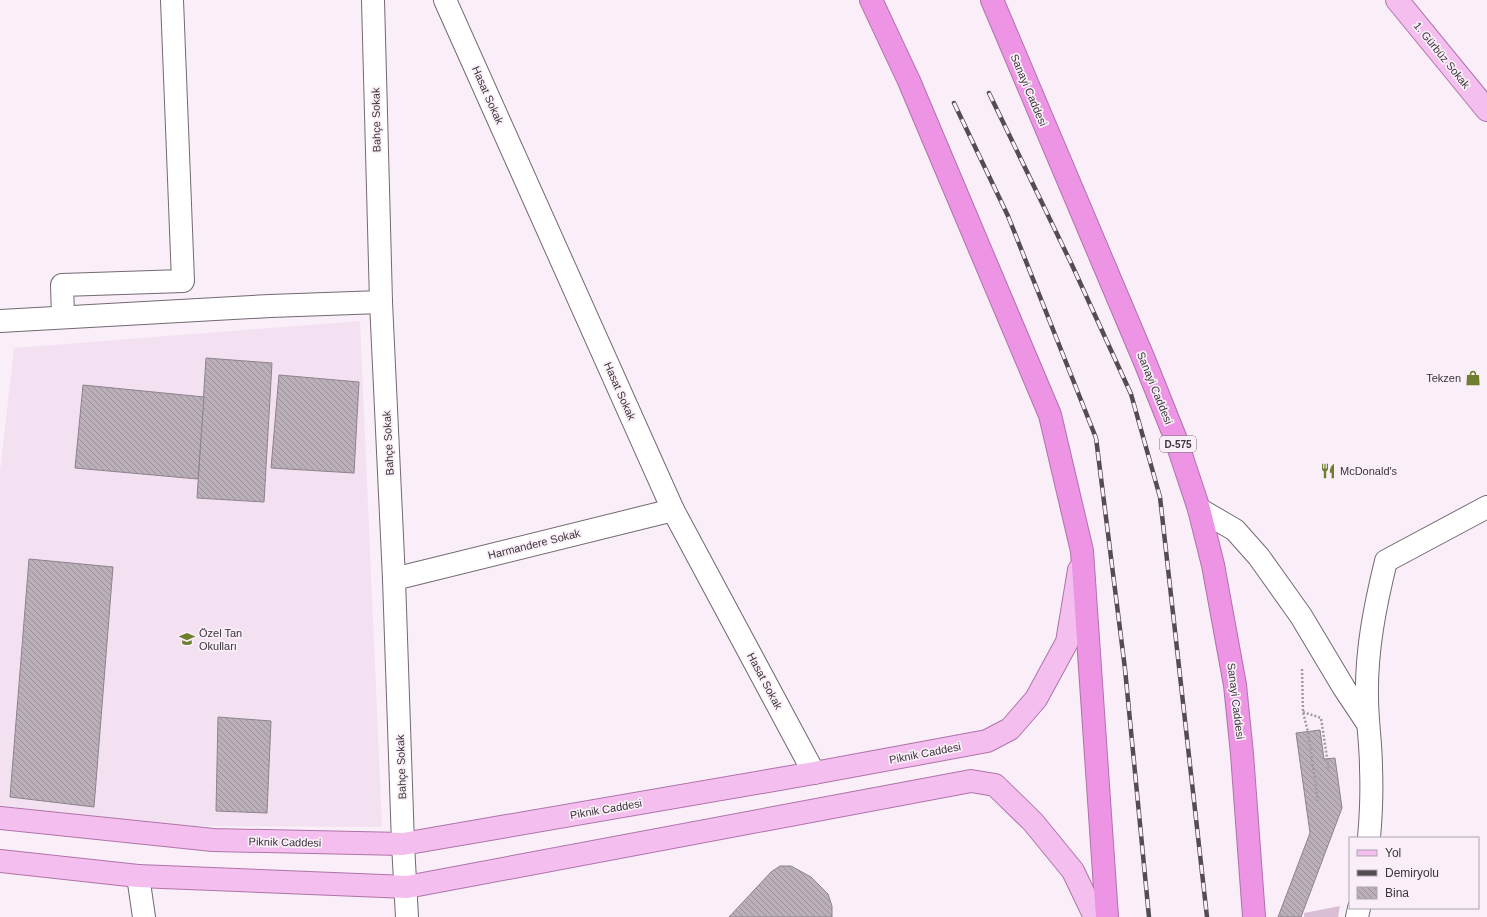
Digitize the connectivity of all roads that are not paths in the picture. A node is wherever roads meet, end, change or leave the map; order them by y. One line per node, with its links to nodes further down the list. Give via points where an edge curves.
1 (172, 0): 9 (street, via 183,282 62,285)
2 (373, 0): 8 (street, Bahçe Sokak)
3 (445, 0): 13 (street, Hasat Sokak)
4 (871, 0): 14 (highway, via 910,81 1050,415)
5 (1397, 0): 7 (main road, 1. Gürbüz Sokak)
6 (994, 1): 12 (highway, Sanayi Caddesi / D-575, via 1162,403)
7 (1487, 110)
8 (381, 302): 9 (street); 15 (street, Bahçe Sokak)
9 (63, 317): 10 (street)
10 (0, 321)
11 (1487, 507): 16 (street, via 1386,562 1374,612 1368,656)
12 (1199, 509): 16 (street, via 1236,530 1259,557 1301,616); 28 (highway, Sanayi Caddesi / D-575, via 1213,565 1234,685 1242,754)
13 (674, 510): 15 (street, Harmandere Sokak); 17 (street, Hasat Sokak)
14 (1082, 551): 17 (main road, Piknik Caddesi, via 1067,642 1036,699 1010,729 987,741); 27 (highway)
15 (394, 579): 20 (street, Bahçe Sokak)
16 (1368, 725): 19 (street, via 1371,774)
17 (814, 773): 20 (main road, Piknik Caddesi)
18 (0, 818): 20 (main road, Piknik Caddesi, via 213,840)
19 (1369, 837)
20 (403, 844): 23 (street, Bahçe Sokak)
21 (0, 861): 22 (main road)
22 (138, 876): 23 (main road); 24 (street)
23 (407, 887): 25 (street, Bahçe Sokak); 26 (main road, via 971,781 995,785 1033,822 1073,871)
24 (144, 917)
25 (407, 917)
26 (1095, 917)
27 (1107, 917)
28 (1254, 917)

